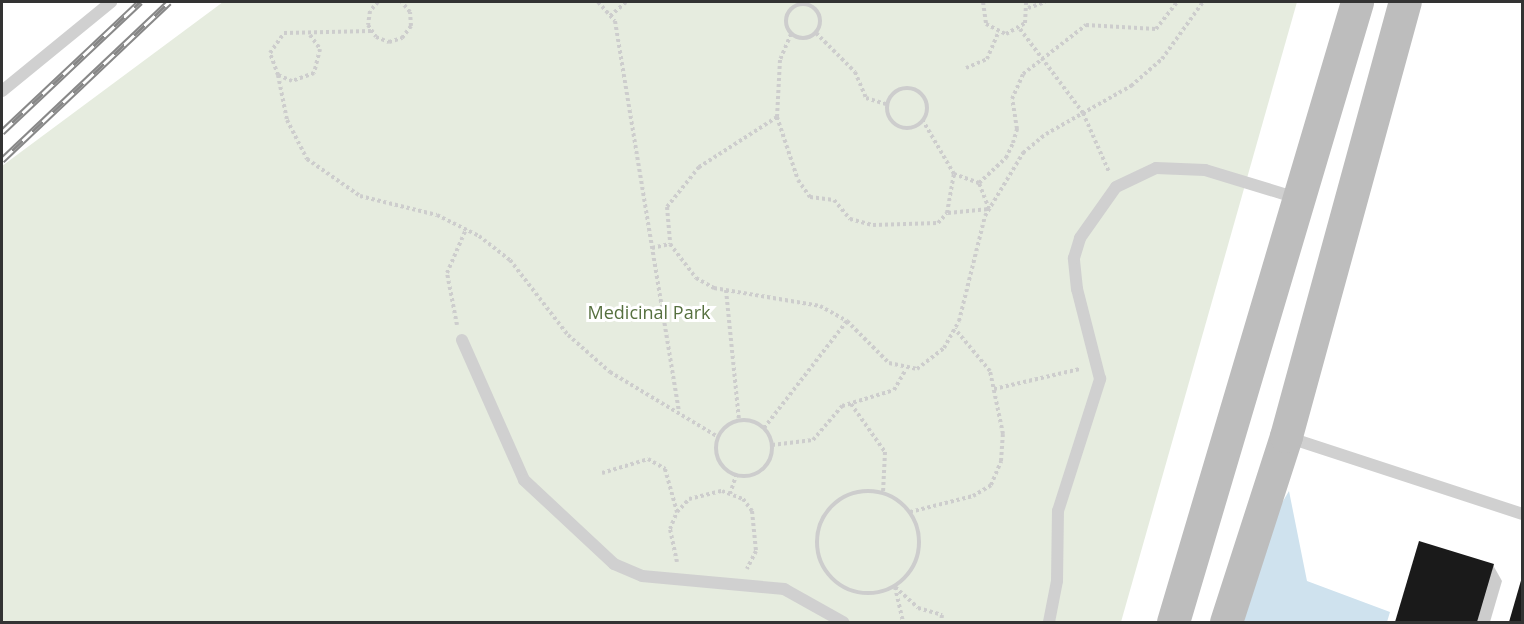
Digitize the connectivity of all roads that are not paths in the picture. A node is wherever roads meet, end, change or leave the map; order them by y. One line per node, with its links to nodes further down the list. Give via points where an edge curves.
1 (111, 2): 4 (lane)
2 (1357, 2): 5 (street)
3 (1405, 2): 7 (street)
4 (2, 91)
5 (1299, 198): 10 (lane, via 1180,168 1134,174 1116,187 1080,238 1074,258 1077,289 1099,365 1098,398 1058,511 1057,581); 11 (street)
6 (462, 340): 9 (lane, via 524,480 614,564 642,576 784,589)
7 (1286, 436): 8 (lane); 12 (street)
8 (1522, 514)
9 (843, 622)
10 (1048, 622)
11 (1173, 622)
12 (1227, 622)

